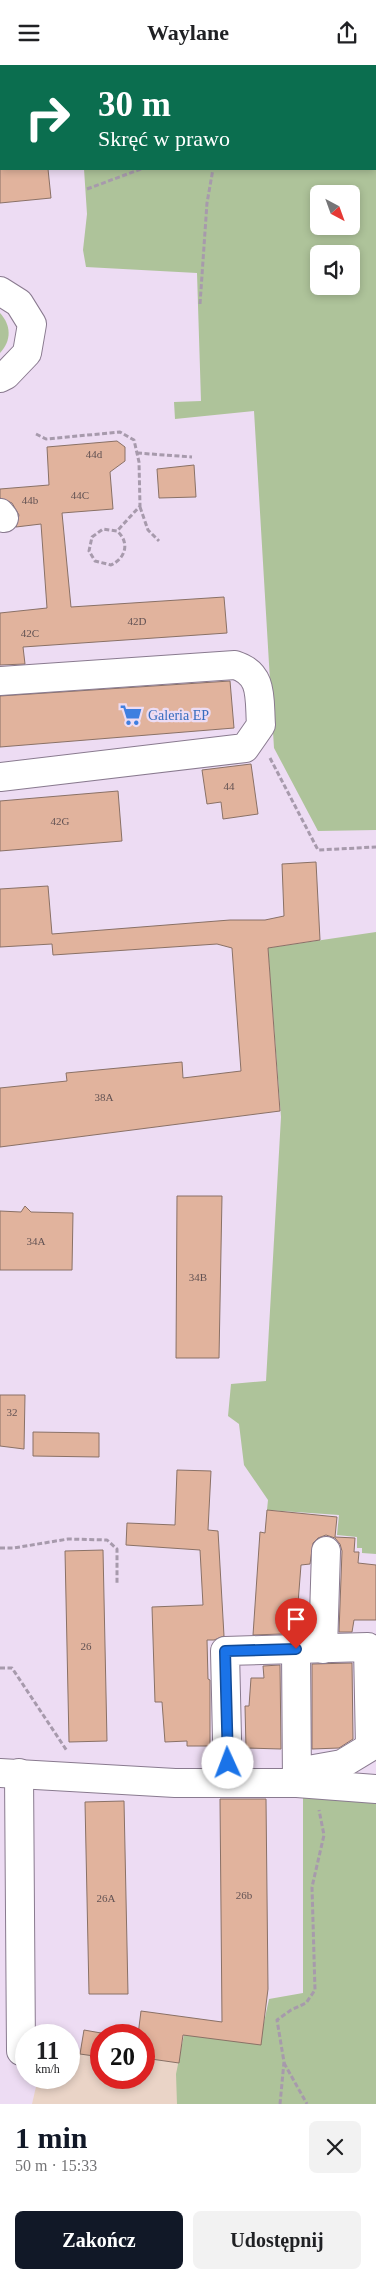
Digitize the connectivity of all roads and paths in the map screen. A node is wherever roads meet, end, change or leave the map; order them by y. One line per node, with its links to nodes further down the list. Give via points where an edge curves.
1 (138, 170): 3 (path)
2 (213, 170): 5 (path, via 207,203)
3 (87, 189)
4 (0, 291): 6 (street, via 19,303 32,324 27,353)
5 (200, 304)
6 (0, 378)
7 (36, 434): 8 (path, via 46,439 120,432 134,440)
8 (137, 453): 9 (path); 10 (path)
9 (192, 457)
10 (140, 506): 11 (path); 12 (path, via 148,530)
11 (118, 531): 11 (path, via 103,529 92,537 90,551 95,561 111,565 123,556 126,546)
12 (159, 541)
13 (0, 681): 14 (street, via 235,665 246,668 257,679 261,725)
14 (245, 748): 15 (street); 16 (path, via 267,753 318,850)
15 (0, 777)
16 (376, 847)
17 (0, 1548): 19 (path, via 68,1539 107,1540 117,1549)
18 (326, 1551): 21 (street)
19 (116, 1584)
20 (296, 1649): 21 (street); 25 (street); 26 (street, via 225,1651)
21 (323, 1649): 25 (street, via 368,1647 370,1747 342,1764)
22 (0, 1668): 24 (path, via 12,1669)
23 (9, 1773): 24 (street); 28 (street)
24 (83, 1777): 26 (street, via 175,1783)
25 (301, 1780): 26 (street); 27 (street); 29 (path, via 319,1810 324,1835 312,1887 315,1990 306,2003 277,2020)
26 (228, 1782)
27 (376, 1789)
28 (15, 2024)
29 (284, 2062): 30 (path); 31 (path)
30 (280, 2104)
31 (307, 2104)

